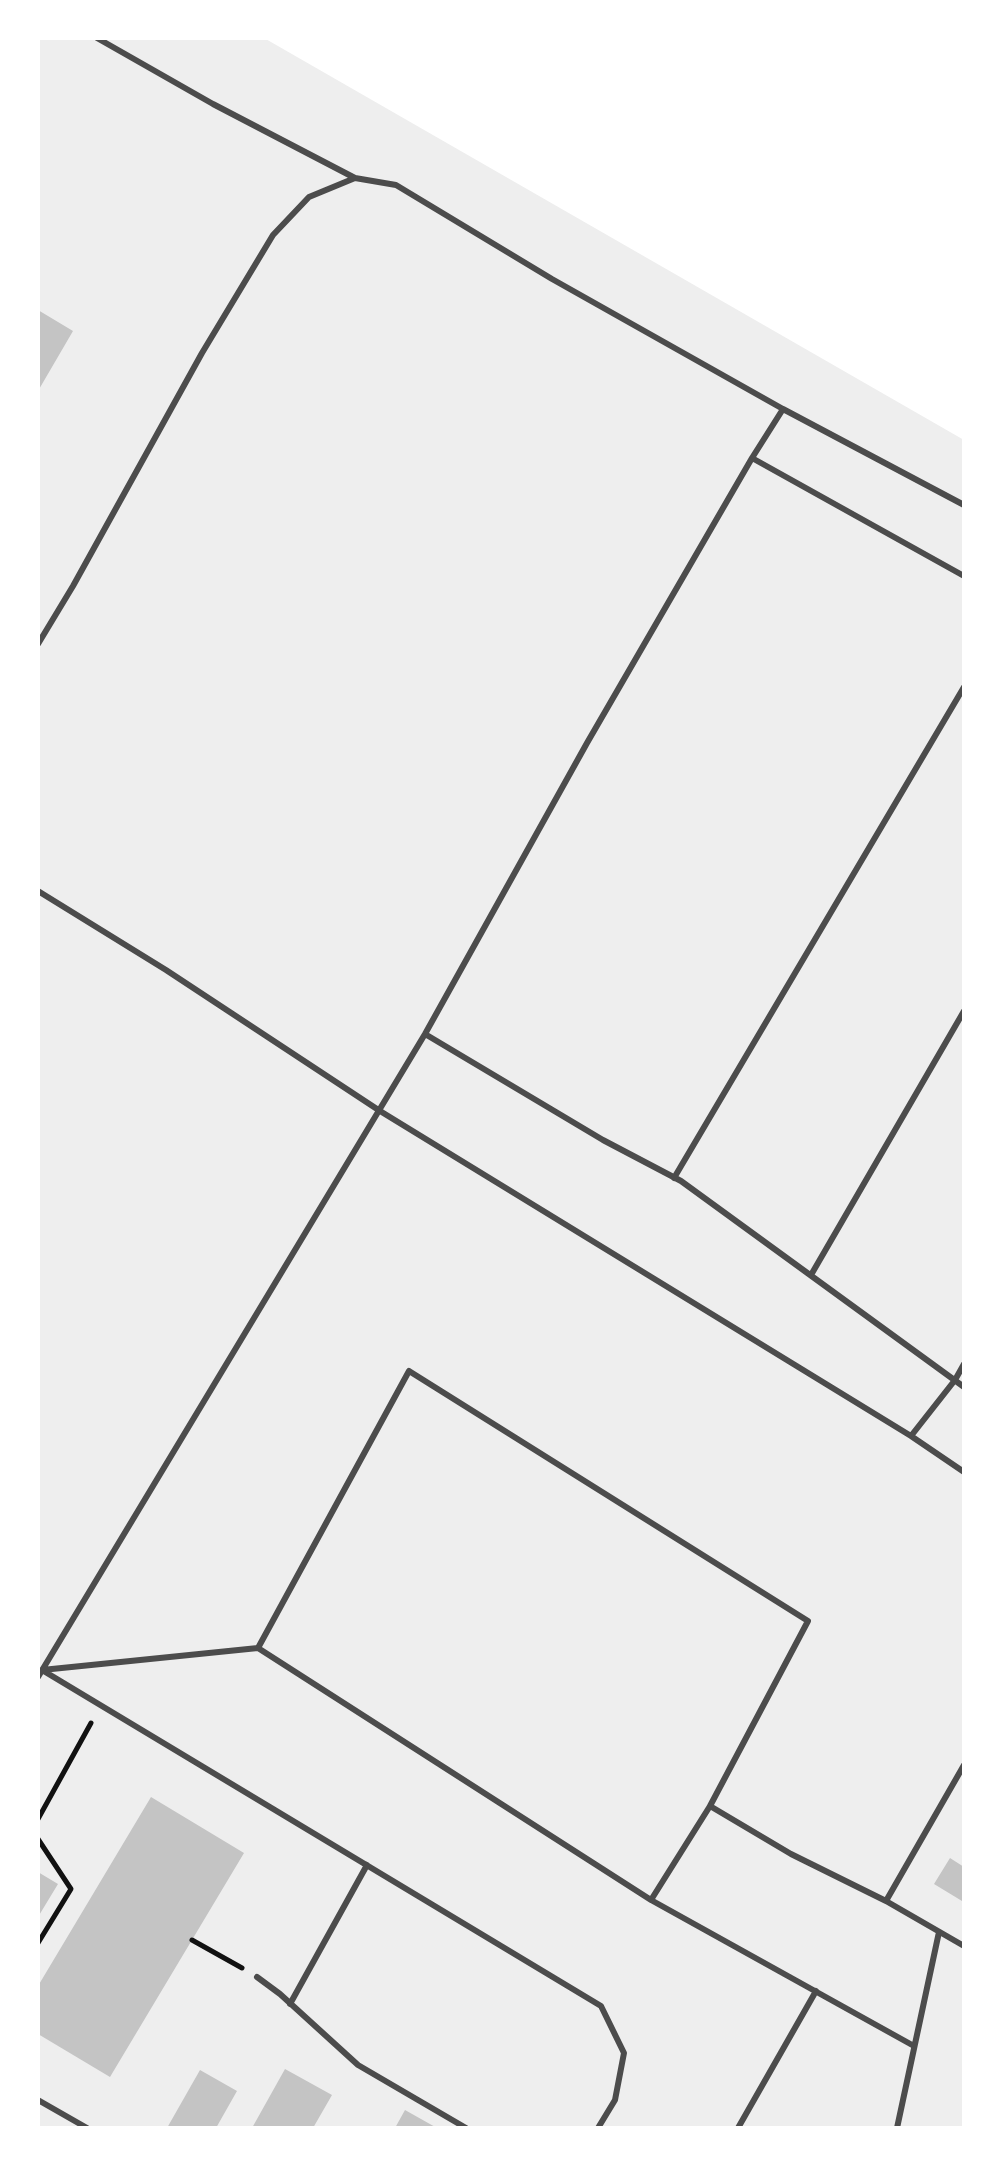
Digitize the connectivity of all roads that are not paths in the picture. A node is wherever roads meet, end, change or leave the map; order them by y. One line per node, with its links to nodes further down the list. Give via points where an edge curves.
1 (97, 38): 2 (lane)
2 (355, 178): 3 (lane, via 396,185); 7 (lane, via 309,197 273,235)
3 (783, 409): 4 (lane); 5 (lane)
4 (752, 458): 6 (lane); 11 (lane)
5 (964, 505)
6 (964, 576)
7 (38, 644)
8 (964, 687): 13 (lane)
9 (38, 891): 12 (lane)
10 (964, 1011): 14 (lane)
11 (425, 1034): 12 (lane); 13 (lane)
12 (380, 1111): 18 (lane); 21 (lane)
13 (674, 1178): 14 (lane)
14 (811, 1275): 16 (lane)
15 (964, 1364): 16 (lane)
16 (955, 1380): 17 (lane); 18 (lane)
17 (964, 1387)
18 (911, 1436): 19 (lane)
19 (964, 1472)
20 (258, 1648): 21 (lane); 24 (lane, via 409,1371 808,1621); 26 (lane)
21 (42, 1670): 22 (lane); 25 (lane)
22 (38, 1677)
23 (964, 1765): 27 (lane)
24 (710, 1806): 26 (lane); 27 (lane)
25 (367, 1865): 32 (lane); 37 (lane, via 601,2006 624,2053 615,2100)
26 (651, 1900): 31 (lane)
27 (886, 1901): 28 (lane)
28 (939, 1932): 29 (lane); 33 (lane)
29 (964, 1946)
30 (257, 1977): 32 (lane)
31 (816, 1991): 33 (lane); 38 (lane)
32 (290, 2004): 36 (lane, via 358,2065)
33 (914, 2046): 39 (lane)
34 (38, 2100): 35 (lane)
35 (87, 2128)
36 (466, 2128)
37 (598, 2128)
38 (738, 2128)
39 (897, 2128)

